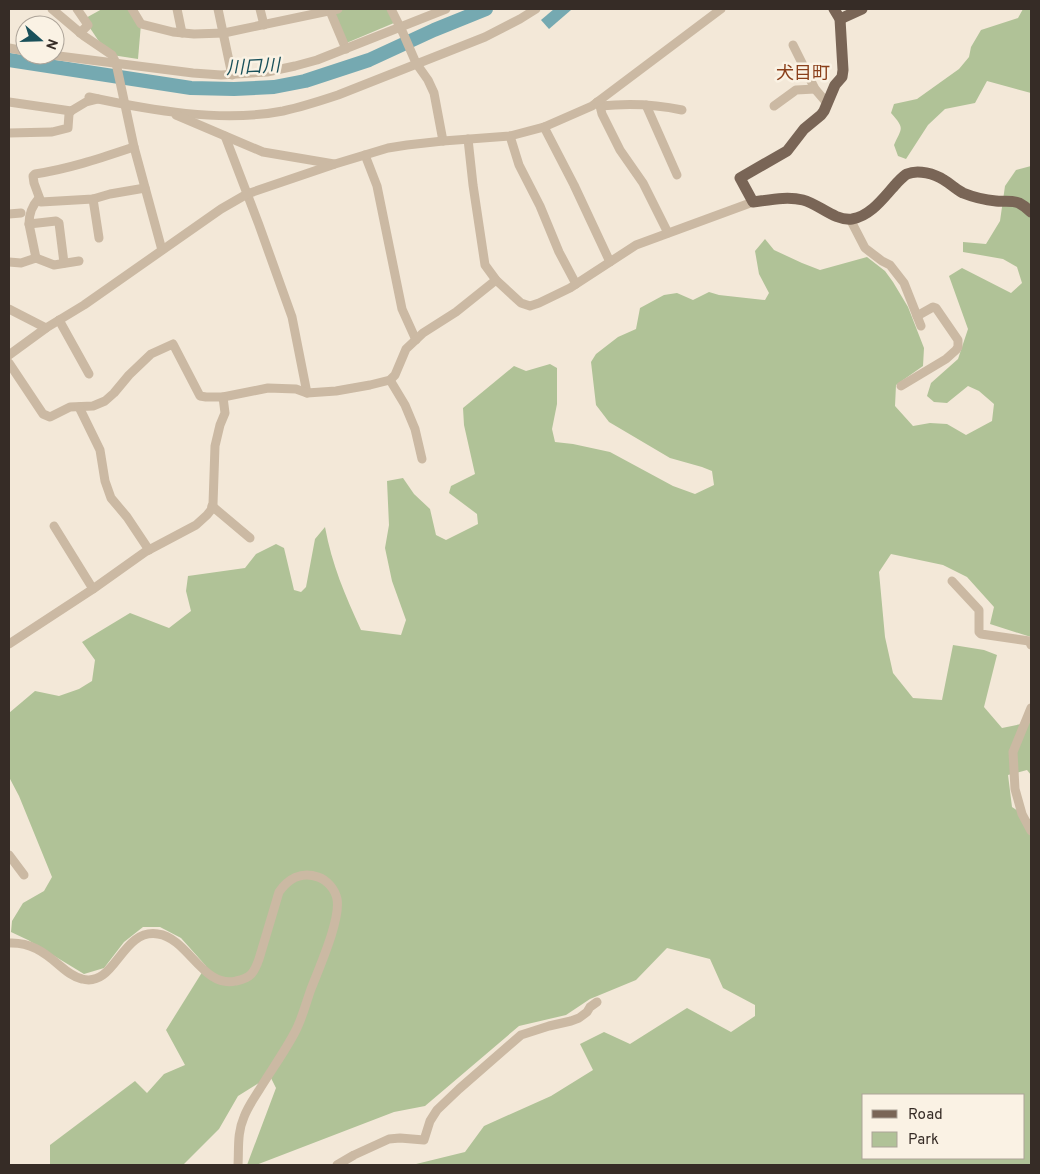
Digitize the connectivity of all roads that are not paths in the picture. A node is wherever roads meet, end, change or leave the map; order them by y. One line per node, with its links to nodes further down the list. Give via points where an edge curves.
1 (77, 9): 17 (street, via 88,25)
2 (132, 9): 18 (street, via 141,24)
3 (177, 9): 18 (street)
4 (218, 9): 19 (street)
5 (260, 9): 15 (street)
6 (391, 9): 16 (street)
7 (446, 9): 16 (street)
8 (536, 9): 23 (street, via 485,37)
9 (721, 9): 30 (street)
10 (58, 10): 17 (street)
11 (334, 10): 13 (street); 21 (street)
12 (857, 10): 14 (main road)
13 (303, 13): 15 (street)
14 (837, 14): 29 (main road, via 843,70)
15 (264, 25): 19 (street)
16 (402, 31): 21 (street); 23 (street)
17 (80, 33): 24 (street, via 112,55)
18 (182, 33): 19 (street)
19 (224, 33): 25 (street)
20 (793, 44): 26 (street)
21 (346, 49): 25 (street, via 295,66)
22 (65, 57): 24 (street)
23 (416, 62): 35 (street, via 332,96 282,111 224,116); 41 (street, via 434,93)
24 (117, 66): 25 (street); 28 (street)
25 (232, 74)
26 (815, 89): 29 (street); 32 (street, via 796,90)
27 (9, 102): 34 (street)
28 (125, 102): 34 (street, via 94,98); 35 (street); 42 (street)
29 (827, 103): 50 (main road, via 821,115 804,129 787,151 740,178)
30 (599, 104): 31 (street); 36 (street); 56 (street, via 620,150 643,183)
31 (646, 105): 33 (street); 45 (street)
32 (774, 106)
33 (682, 110)
34 (71, 111): 37 (street, via 68,128)
35 (166, 111): 38 (street)
36 (544, 127): 39 (street); 62 (street)
37 (9, 134)
38 (225, 136): 44 (street, via 271,154); 47 (street)
39 (510, 136): 40 (street); 66 (street, via 519,165)
40 (468, 139): 41 (street); 64 (street)
41 (443, 141): 43 (street)
42 (134, 147): 46 (street); 48 (street, via 85,164 35,174)
43 (365, 155): 44 (street); 73 (street, via 377,186 402,309)
44 (335, 164): 47 (street)
45 (678, 170)
46 (145, 188): 49 (street); 58 (street)
47 (247, 194): 58 (street); 79 (street, via 292,317)
48 (39, 198): 49 (street, via 41,202); 55 (street, via 29,215)
49 (93, 199): 57 (street)
50 (753, 202): 54 (main road, via 796,198 840,218); 56 (street)
51 (1031, 212): 54 (main road, via 1019,203 973,196 955,189 939,177 912,172 903,177 874,208)
52 (21, 213): 53 (street)
53 (9, 214)
54 (850, 219): 69 (street, via 865,248 890,265 904,283)
55 (29, 224): 59 (street); 63 (street, via 59,223)
56 (668, 233): 62 (street, via 636,245)
57 (99, 238)
58 (162, 250): 70 (street)
59 (36, 258): 61 (street, via 21,263); 63 (street, via 54,265)
60 (79, 261): 63 (street)
61 (9, 262)
62 (610, 262): 66 (street)
63 (64, 263)
64 (485, 265): 65 (street); 67 (street, via 487,276)
65 (496, 280): 66 (street, via 521,303 530,306); 67 (street)
66 (576, 284)
67 (483, 290): 73 (street)
68 (9, 309): 72 (street)
69 (917, 316): 71 (street); 78 (street, via 936,308 958,340 958,346 946,358)
70 (59, 320): 72 (street); 76 (street)
71 (921, 326)
72 (46, 328): 74 (street)
73 (416, 340): 77 (street, via 406,349)
74 (9, 355)
75 (9, 363): 81 (street, via 43,414 50,417 70,407)
76 (90, 374)
77 (390, 380): 79 (street); 82 (street, via 415,429)
78 (901, 386)
79 (308, 393): 80 (street, via 268,388)
80 (223, 397): 81 (street, via 200,396 172,344 151,354 105,400 93,406); 83 (street, via 224,413 215,446)
81 (79, 407): 86 (street, via 100,450 104,480 111,498)
82 (422, 459)
83 (212, 506): 85 (street); 86 (street, via 196,526)
84 (54, 526): 88 (street)
85 (250, 538)
86 (149, 550): 88 (street)
87 (952, 581): 90 (street, via 979,610 980,634 1029,641)
88 (93, 589): 89 (street)
89 (9, 644)
90 (1031, 645)
91 (1031, 708): 92 (street, via 1013,752 1015,789)
92 (1031, 831)
93 (9, 855): 94 (street)
94 (24, 875)
95 (9, 943): 97 (street, via 37,948 73,976 90,980 103,976 128,946 143,934 159,934 175,942 214,978 232,982 250,976 255,969 284,884 293,878 310,875 319,877 333,888 338,908 333,929 296,1030 244,1117 238,1142)
96 (597, 1002): 98 (street, via 579,1018 522,1034 437,1110 424,1140 389,1139)
97 (238, 1165)
98 (337, 1165)

